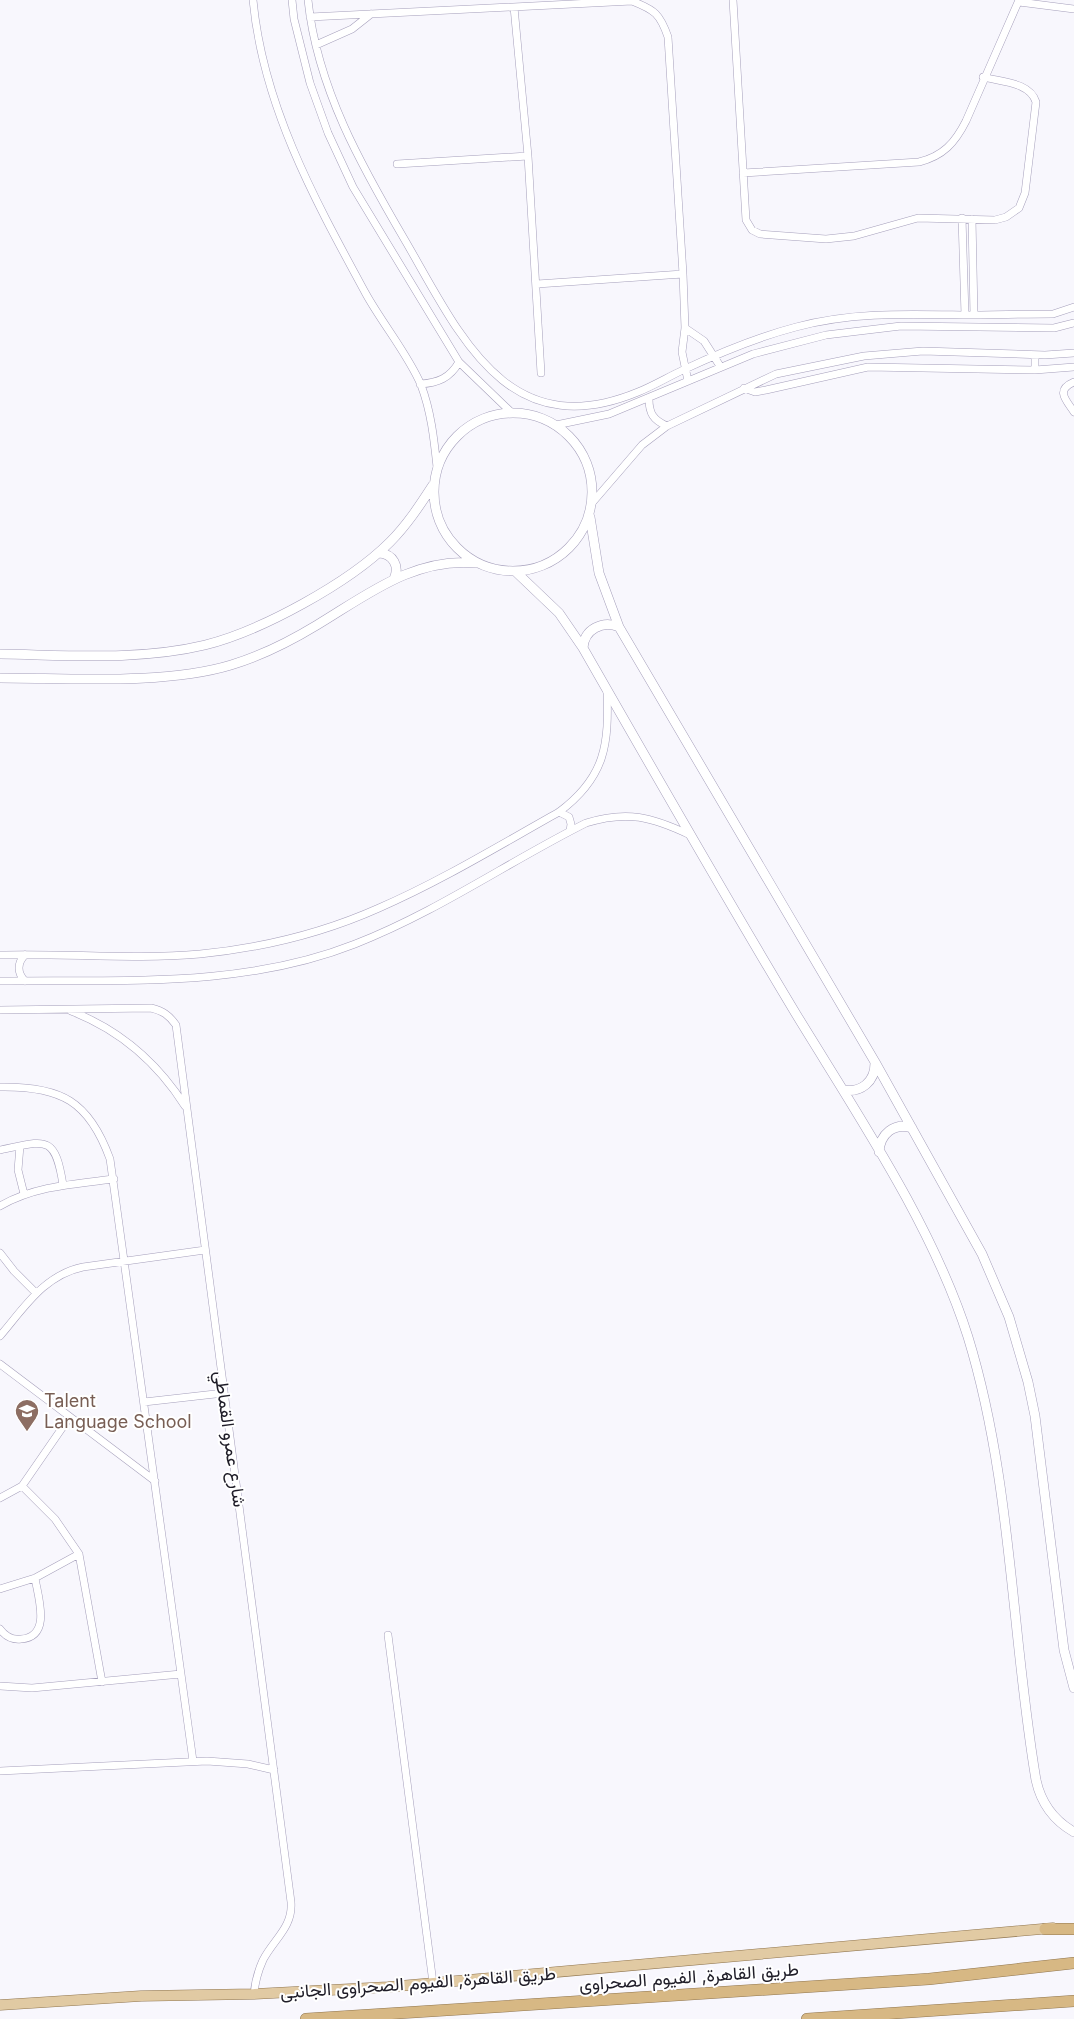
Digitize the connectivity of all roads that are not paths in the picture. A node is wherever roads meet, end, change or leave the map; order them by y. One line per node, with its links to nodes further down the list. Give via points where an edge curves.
1 (254, 0): 35 (street, via 267,75 282,123 316,203)
2 (292, 0): 27 (street, via 310,83 328,133 353,187)
3 (308, 0): 9 (street)
4 (733, 0): 14 (street)
5 (1019, 1): 7 (street); 11 (street)
6 (514, 7): 8 (street); 12 (street); 17 (street, via 632,1 653,9 662,21 668,37)
7 (1074, 9)
8 (371, 14): 9 (street); 10 (street, via 352,29)
9 (310, 17): 10 (street)
10 (316, 45): 30 (street, via 352,146 386,208 455,328 482,363 501,381 545,402 588,406 638,392)
11 (983, 77): 14 (street, via 958,137 934,157 919,162); 16 (street, via 1025,88 1032,94 1036,107 1023,201 1019,208 995,220)
12 (528, 156): 13 (street); 18 (street)
13 (397, 164)
14 (743, 173): 15 (street, via 746,220 752,230 760,234 826,239 854,236 918,218)
15 (962, 218): 16 (street); 20 (street)
16 (972, 219): 21 (street)
17 (682, 274): 18 (street); 23 (street)
18 (537, 284): 32 (street)
19 (1074, 308): 21 (street, via 1053,314)
20 (965, 315): 21 (street); 26 (street, via 872,314 834,319 770,335)
21 (974, 315)
22 (1074, 323): 28 (street, via 1054,328 939,325 864,329 790,343)
23 (685, 328): 26 (street, via 704,341); 30 (street)
24 (1074, 353): 25 (street)
25 (1035, 355): 31 (street); 36 (street, via 923,351 864,356 776,374)
26 (715, 356): 28 (street); 30 (street)
27 (459, 362): 35 (street, via 454,371 442,380); 38 (street)
28 (720, 366): 33 (street)
29 (1074, 368): 31 (street)
30 (684, 369): 33 (street)
31 (1035, 370): 36 (street, via 868,367 755,392)
32 (541, 373)
33 (688, 381): 37 (street)
34 (1074, 382): 39 (street, via 1066,385 1063,391)
35 (420, 384): 42 (street, via 432,429)
36 (744, 388): 41 (street)
37 (648, 398): 40 (street, via 608,414); 41 (street, via 654,419)
38 (511, 412): 40 (street, via 534,415); 42 (street, via 487,416 466,428 448,445)
39 (1074, 412)
40 (556, 425): 44 (street, via 578,446 590,473)
41 (667, 426): 44 (street, via 642,445)
42 (437, 466): 43 (street)
43 (434, 485): 46 (street, via 402,530); 47 (street, via 437,516 452,543)
44 (592, 503): 45 (street)
45 (590, 516): 48 (street, via 577,540 560,557 539,568); 50 (street, via 598,574)
46 (378, 553): 49 (street, via 390,557 395,563); 52 (street, via 297,606 260,625 204,645 161,652)
47 (476, 563): 48 (street, via 495,570); 49 (street, via 436,564)
48 (516, 572): 51 (street, via 558,613)
49 (394, 579): 53 (street, via 289,642 258,656 209,671 144,677)
50 (619, 627): 51 (street, via 610,624 595,627 585,638); 64 (street)
51 (583, 648): 54 (street)
52 (0, 654)
53 (0, 678)
54 (607, 689): 55 (street, via 609,725 602,759 584,789); 57 (street)
55 (559, 812): 56 (street, via 570,820); 58 (street, via 405,896 355,918 302,935 226,951 174,956)
56 (570, 831): 57 (street, via 603,818 621,815 657,820); 61 (street, via 424,914 354,945 304,961 213,977)
57 (691, 836): 66 (street)
58 (25, 954): 59 (street); 61 (street, via 19,966)
59 (0, 955)
60 (0, 981): 61 (street)
61 (25, 981)
62 (0, 1010): 63 (street, شارع عمرو القماطي)
63 (68, 1010): 67 (street, شارع عمرو القماطي, via 103,1026 134,1047 163,1075); 67 (street, شارع عمرو القماطي, via 151,1008 170,1017 178,1036)
64 (875, 1062): 66 (street, via 874,1073 868,1083 854,1091); 68 (street)
65 (0, 1088): 72 (street, via 36,1088 52,1092 81,1109 103,1140)
66 (842, 1090): 71 (street)
67 (187, 1109): 76 (street, شارع عمرو القماطي)
68 (912, 1128): 71 (street, via 891,1129 881,1141); 96 (street, via 982,1254 1020,1349 1035,1416 1064,1650)
69 (20, 1146): 70 (street); 73 (street, via 43,1143 54,1150 60,1162); 74 (street, via 18,1170)
70 (0, 1150)
71 (879, 1152): 100 (street, via 940,1266 978,1370 999,1486 1036,1780 1051,1813)
72 (114, 1179): 73 (street); 78 (street)
73 (63, 1185): 74 (street)
74 (24, 1194): 75 (street)
75 (0, 1206)
76 (205, 1250): 78 (street); 82 (street, شارع عمرو القماطي)
77 (0, 1253): 79 (street)
78 (125, 1261): 79 (street, via 66,1272 50,1280); 83 (street)
79 (36, 1293): 80 (street)
80 (0, 1336)
81 (0, 1364): 84 (street)
82 (224, 1393): 83 (street); 98 (street, شارع عمرو القماطي)
83 (144, 1402): 85 (street)
84 (70, 1418): 85 (street); 86 (street)
85 (155, 1481): 93 (street)
86 (22, 1486): 87 (street); 88 (street, via 55,1519)
87 (0, 1498)
88 (79, 1554): 89 (street); 94 (street)
89 (35, 1578): 90 (street); 91 (street, via 42,1614 39,1627 31,1636 18,1640 6,1636)
90 (0, 1589)
91 (0, 1629)
92 (388, 1635): 104 (street)
93 (181, 1674): 94 (street); 97 (street)
94 (102, 1682): 95 (street, via 19,1689)
95 (0, 1686)
96 (1074, 1688)
97 (193, 1761): 98 (street, via 234,1762); 99 (street)
98 (274, 1770): 105 (street, شارع عمرو القماطي, via 291,1914 288,1925 263,1960)
99 (0, 1771)
100 (1074, 1832)
101 (1074, 1927): 102 (highway)
102 (1045, 1929): 104 (main road, طريق القاهرة, الفيوم الصحراوى الجانبى)
103 (1074, 1963): 108 (highway, طريق القاهرة, الفيوم الصحراوى, via 929,1979)
104 (433, 1983): 105 (main road, طريق القاهرة, الفيوم الصحراوى الجانبى)
105 (254, 1994): 107 (main road, طريق القاهرة, الفيوم الصحراوى الجانبى, via 141,1996)
106 (1074, 2001): 109 (highway)
107 (0, 2005)
108 (306, 2019)
109 (807, 2019)

